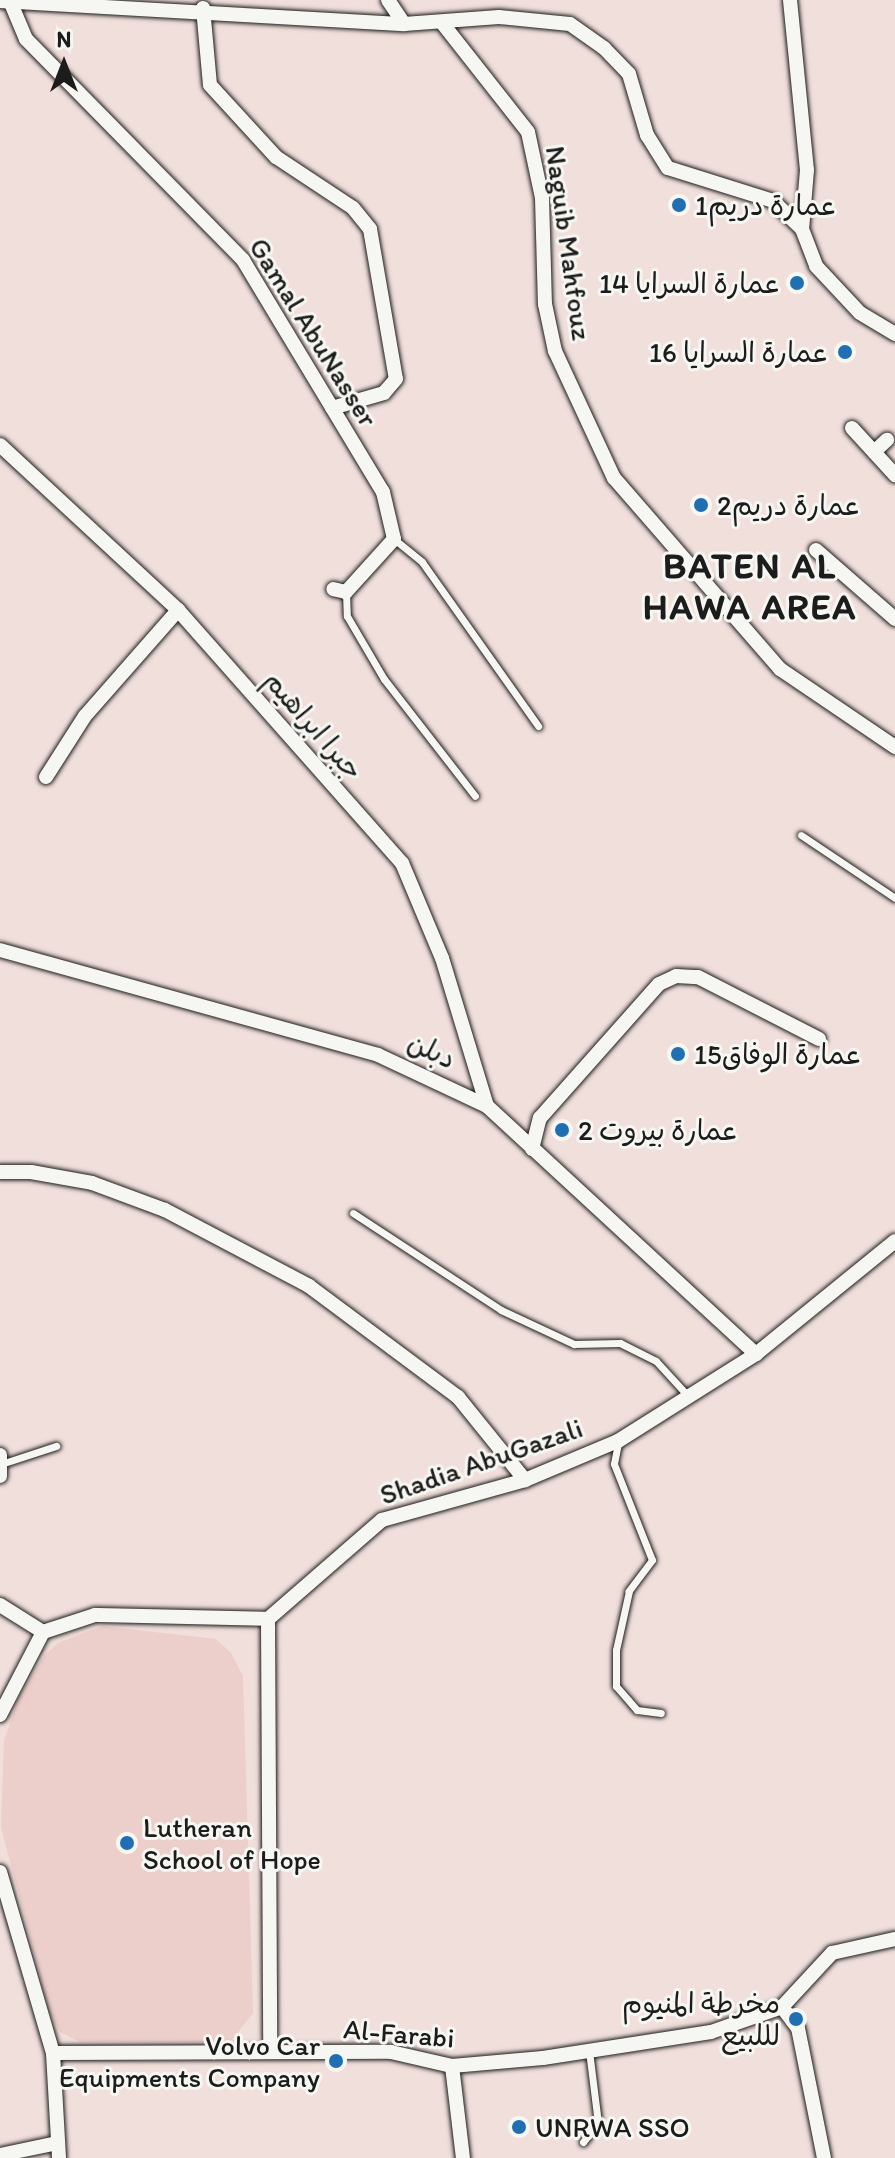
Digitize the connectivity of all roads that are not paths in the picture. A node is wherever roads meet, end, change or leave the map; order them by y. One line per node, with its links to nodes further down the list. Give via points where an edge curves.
1 (388, 0): 6 (street)
2 (790, 0): 8 (street, via 807,170)
3 (0, 1): 4 (street)
4 (10, 1): 5 (street); 10 (street, Gamal AbuNasser, via 26,39 243,260)
5 (203, 8): 6 (street); 10 (street, via 210,85 276,157 353,208 370,229 396,379 384,393)
6 (404, 24): 7 (street)
7 (443, 24): 8 (street, via 499,17 570,24 629,74 647,135 668,168 773,201); 22 (street, Naguib Mahfouz, via 528,132 542,198 545,304 555,351 614,478 780,669)
8 (802, 229): 9 (street, via 816,266 860,313)
9 (895, 334)
10 (332, 408): 16 (street, Gamal AbuNasser, via 383,492)
11 (852, 428): 14 (street)
12 (887, 440): 14 (street)
13 (0, 445): 19 (street, جبرا ابراهيم)
14 (874, 452): 15 (street)
15 (895, 475)
16 (394, 539): 18 (street); 21 (lane, via 422,562)
17 (816, 550): 20 (street)
18 (340, 591): 24 (lane, via 347,616 384,679)
19 (178, 610): 23 (street, via 85,716); 29 (street, جبرا ابراهيم, via 402,863 442,958)
20 (895, 619)
21 (538, 726)
22 (895, 747)
23 (46, 777)
24 (475, 796)
25 (801, 835): 26 (lane)
26 (895, 898)
27 (0, 950): 29 (street, دبلن, via 378,1055)
28 (819, 1039): 30 (street, via 698,977 676,976 659,984 540,1118)
29 (487, 1106): 30 (street, دبلن)
30 (532, 1149): 34 (street, دبلن)
31 (0, 1172): 39 (street, via 92,1183 165,1210 309,1286 458,1397)
32 (353, 1213): 35 (lane, via 501,1310 574,1344 620,1343 656,1361)
33 (895, 1241): 34 (street)
34 (756, 1354): 35 (street, Shadia AbuGazali)
35 (689, 1397): 36 (street, Shadia AbuGazali)
36 (618, 1441): 39 (street, Shadia AbuGazali); 43 (lane, via 614,1464 652,1560 629,1591 616,1650 616,1686 637,1710)
37 (56, 1446): 38 (lane)
38 (1, 1465)
39 (525, 1480): 41 (street, Shadia AbuGazali, via 382,1520)
40 (0, 1605): 42 (street)
41 (268, 1619): 42 (street, via 95,1615); 49 (street)
42 (43, 1632): 44 (street)
43 (661, 1713)
44 (0, 1715)
45 (0, 1872): 50 (street)
46 (895, 1939): 47 (street, via 832,1953)
47 (782, 2007): 48 (street, Al-Farabi, via 711,2032); 56 (street, via 798,2028)
48 (589, 2051): 51 (street, Al-Farabi); 52 (lane, via 598,2123)
49 (270, 2052): 50 (street, Al-Farabi); 51 (street, Al-Farabi, via 391,2052)
50 (53, 2053): 53 (street)
51 (452, 2066): 55 (street)
52 (583, 2142)
53 (58, 2151): 54 (street)
54 (0, 2155)
55 (463, 2158)
56 (824, 2158)

